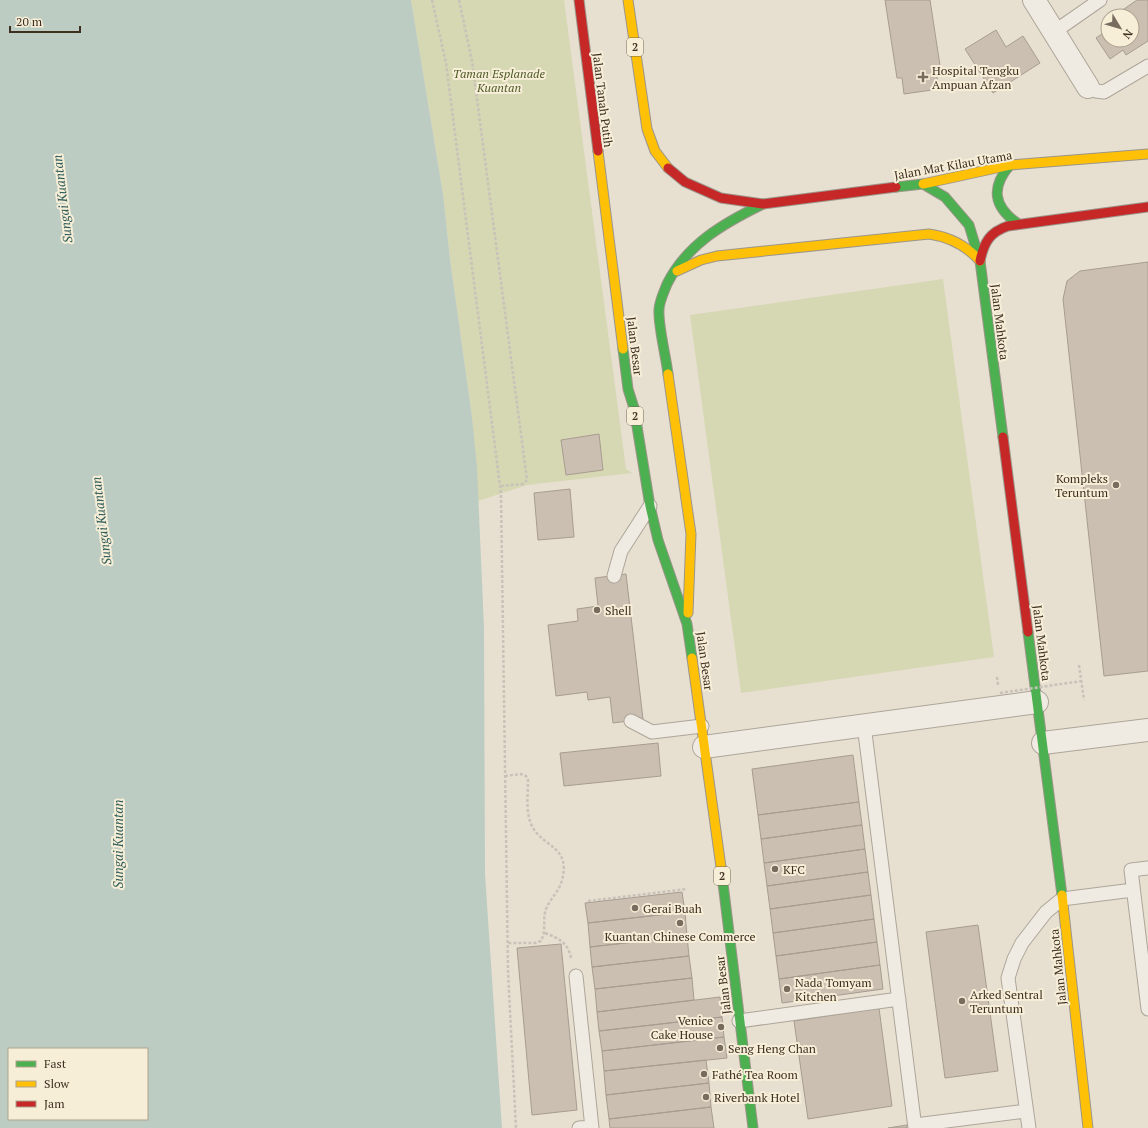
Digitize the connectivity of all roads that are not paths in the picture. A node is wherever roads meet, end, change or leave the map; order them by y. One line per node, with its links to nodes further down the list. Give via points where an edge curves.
1 (579, 0): 11 (main road, Jalan Tanah Putih / 2)
2 (628, 0): 12 (main road, 2, via 647,129 655,151 667,167 693,187 722,198)
3 (1034, 0): 5 (street)
4 (1100, 0): 5 (lane)
5 (1054, 32): 7 (street)
6 (1148, 66): 7 (lane, via 1104,92)
7 (1088, 87)
8 (1148, 154): 9 (main road, Jalan Mat Kilau Utama)
9 (1010, 165): 10 (main road, Jalan Mat Kilau Utama); 14 (main road, via 999,180 997,198 1004,213)
10 (923, 184): 12 (main road, Jalan Mat Kilau Utama); 15 (main road, Jalan Mahkota, via 945,197 969,225)
11 (605, 204): 17 (main road, Jalan Besar / 2, via 628,389 634,408)
12 (762, 204): 16 (main road, via 727,221 706,235)
13 (1148, 207): 14 (main road)
14 (1017, 223): 15 (main road, via 999,228 990,235)
15 (980, 261): 16 (main road, via 962,244 951,238 929,234 717,256 701,260); 20 (main road, Jalan Mahkota)
16 (670, 275): 19 (main road, via 662,293 659,310 691,534)
17 (650, 506): 18 (lane, via 621,551); 19 (main road, Jalan Besar / 2, via 658,540)
18 (614, 576)
19 (687, 624): 24 (main road, Jalan Besar / 2)
20 (1037, 702): 22 (street); 25 (main road, Jalan Mahkota)
21 (631, 721): 24 (lane, via 652,732)
22 (864, 725): 24 (street); 30 (lane)
23 (1148, 730): 25 (street)
24 (703, 736): 32 (main road, Jalan Besar / 2)
25 (1043, 743): 28 (main road, Jalan Mahkota)
26 (1148, 868): 27 (lane, via 1131,870)
27 (1133, 890): 28 (lane); 31 (lane)
28 (1062, 899): 33 (lane, via 1046,912 1022,943 1008,978); 38 (main road, Jalan Mahkota)
29 (576, 976): 35 (lane)
30 (899, 999): 32 (lane); 34 (lane)
31 (1148, 1009)
32 (739, 1021): 36 (main road, Jalan Besar / 2)
33 (1026, 1112): 34 (lane); 37 (lane)
34 (915, 1127)
35 (587, 1128)
36 (753, 1128)
37 (1029, 1128)
38 (1088, 1128)

